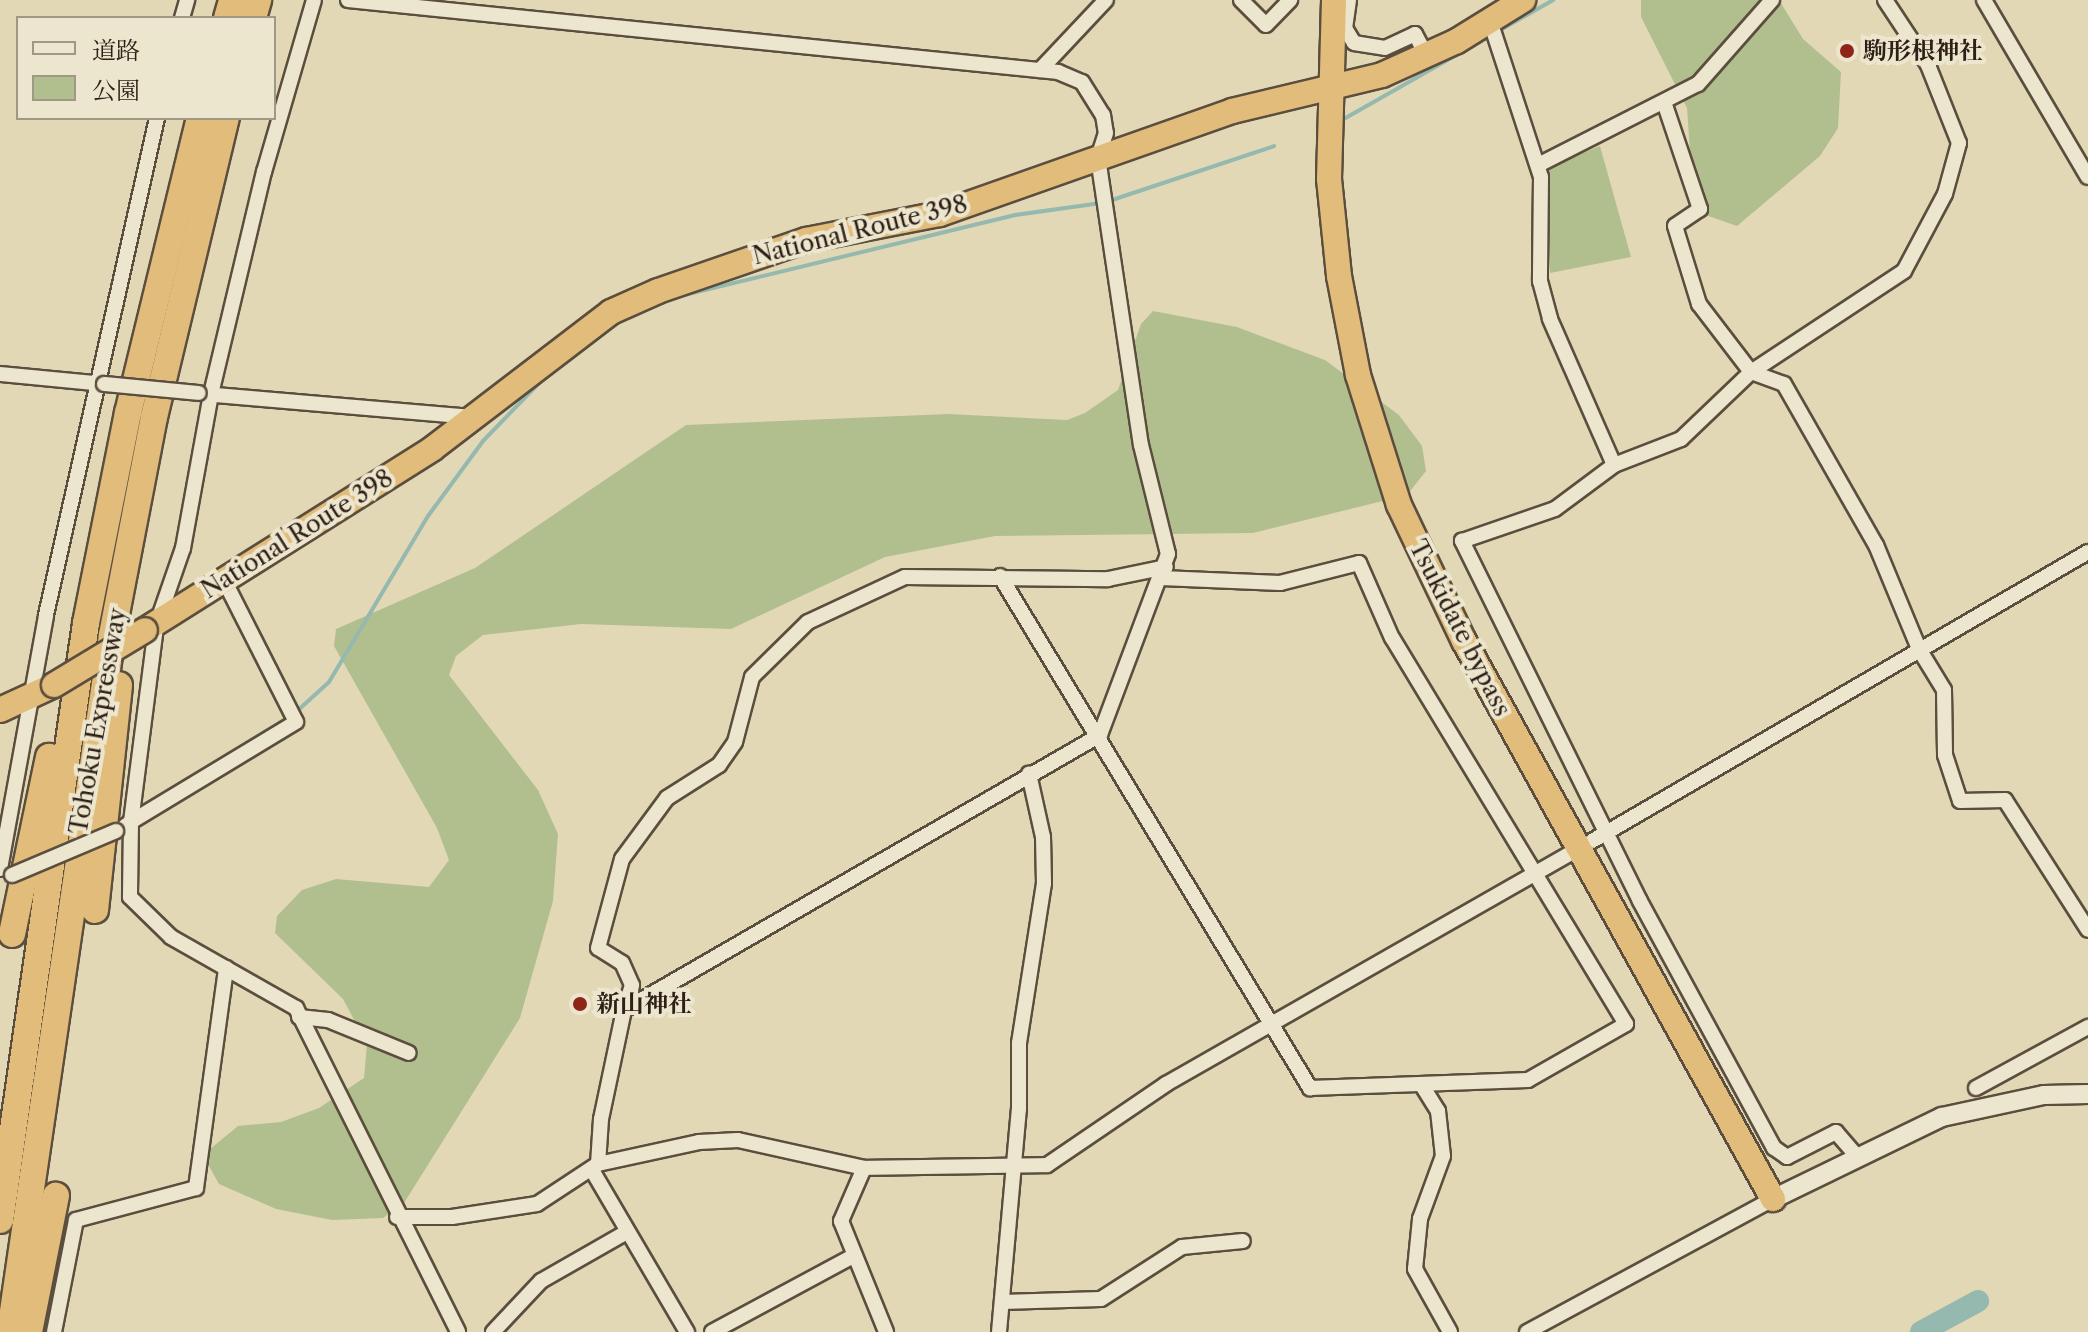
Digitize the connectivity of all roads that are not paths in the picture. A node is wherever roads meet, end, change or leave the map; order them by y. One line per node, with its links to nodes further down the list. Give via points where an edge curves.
1 (314, 0): 26 (street)
2 (348, 0): 14 (street)
3 (1106, 0): 14 (street)
4 (1241, 0): 5 (street, via 1266,25)
5 (1290, 0)
6 (1334, 0): 15 (highway, Tsukidate bypass)
7 (1349, 0): 13 (street, via 1345,28 1354,43 1385,48 1415,34)
8 (1523, 0): 12 (highway, National Route 398)
9 (1772, 0): 16 (street, via 1714,69)
10 (1885, 0): 23 (street, via 1928,65 1959,143 1945,194 1904,271)
11 (1984, 0): 22 (street)
12 (1493, 26): 13 (highway, National Route 398); 21 (street)
13 (1427, 57): 15 (highway, National Route 398)
14 (1040, 70): 20 (street, via 1082,82 1095,97 1106,133)
15 (1328, 88): 20 (highway, National Route 398, via 1232,111); 64 (highway, Tsukidate bypass, via 1339,276 1358,375 1399,505 1464,641)
16 (1665, 105): 21 (street); 23 (street, via 1700,209 1675,226 1678,247 1699,304)
17 (157, 120): 25 (street)
18 (200, 120): 30 (highway, Tohoku Expressway)
19 (226, 120): 29 (highway, Tohoku Expressway)
20 (1098, 158): 27 (highway, National Route 398, via 940,214 794,243 658,291 611,312); 32 (street)
21 (1538, 165): 28 (street, via 1543,293)
22 (2088, 177)
23 (1751, 372): 28 (street, via 1681,439); 36 (street, via 1784,384 1876,545)
24 (0, 374): 25 (street)
25 (100, 384): 26 (street, bridge); 37 (street)
26 (205, 394): 27 (street); 35 (street, via 183,548)
27 (471, 417): 34 (highway, National Route 398, via 432,449)
28 (1614, 465): 42 (street, via 1555,509 1462,541)
29 (135, 514): 47 (highway); 71 (highway, Tohoku Expressway, via 64,932)
30 (101, 541): 49 (highway); 66 (highway, Tohoku Expressway, via 36,939)
31 (2088, 552): 36 (street)
32 (1164, 572): 33 (street, via 1108,579); 39 (street); 45 (street, via 1280,583 1359,563 1392,638)
33 (1000, 576): 39 (street); 51 (street, via 944,574 877,585 808,622 752,677 735,742 719,765 667,798 622,859 598,948 622,963 632,985)
34 (223, 578): 35 (highway, National Route 398); 41 (street, via 294,718 246,755)
35 (150, 628): 37 (highway, National Route 398, bridge); 41 (street)
36 (1919, 649): 42 (street); 48 (street, via 1944,690 1945,755 1960,801 2005,800)
37 (32, 697): 38 (highway, National Route 398); 46 (street)
38 (0, 710)
39 (1100, 735): 40 (street); 53 (street)
40 (1029, 774): 51 (street); 62 (street, via 1043,837 1044,884 1019,1043)
41 (132, 813): 46 (street, bridge, via 116,831); 50 (street, via 130,897 171,937)
42 (1608, 832): 43 (street); 59 (street, via 1777,1152 1791,1155 1836,1132)
43 (1592, 841)
44 (1568, 855): 45 (street)
45 (1536, 874): 53 (street); 56 (street, via 1626,1024 1528,1080)
46 (4, 876)
47 (95, 910)
48 (2088, 930)
49 (12, 934)
50 (226, 968): 52 (street, via 271,990); 73 (street, via 196,1188 76,1220)
51 (624, 1010): 60 (street)
52 (299, 1017): 55 (street, via 328,1020); 65 (street)
53 (1274, 1024): 56 (street, via 1310,1088); 62 (street, via 1166,1084 1069,1155)
54 (2088, 1027): 57 (street)
55 (409, 1053)
56 (1423, 1087): 80 (street, via 1438,1111 1443,1156 1420,1219 1414,1262)
57 (1976, 1088)
58 (2088, 1094): 59 (street, via 2044,1095 1953,1114)
59 (1855, 1154): 64 (street)
60 (595, 1167): 61 (street, via 699,1142 738,1140); 65 (street, via 537,1204 452,1217); 67 (street)
61 (864, 1168): 62 (street); 69 (street, via 841,1221)
62 (1013, 1170): 70 (street)
63 (56, 1196): 72 (highway)
64 (1773, 1199): 81 (street)
65 (397, 1217): 74 (street)
66 (0, 1220)
67 (627, 1232): 75 (street, via 541,1281); 76 (street)
68 (1243, 1241): 70 (street, via 1182,1247 1101,1299)
69 (851, 1257): 77 (street); 78 (street)
70 (1002, 1302): 79 (street)
71 (10, 1332)
72 (29, 1332)
73 (54, 1332)
74 (458, 1332)
75 (493, 1332)
76 (687, 1332)
77 (712, 1332)
78 (886, 1332)
79 (999, 1332)
80 (1450, 1332)
81 (1527, 1332)

